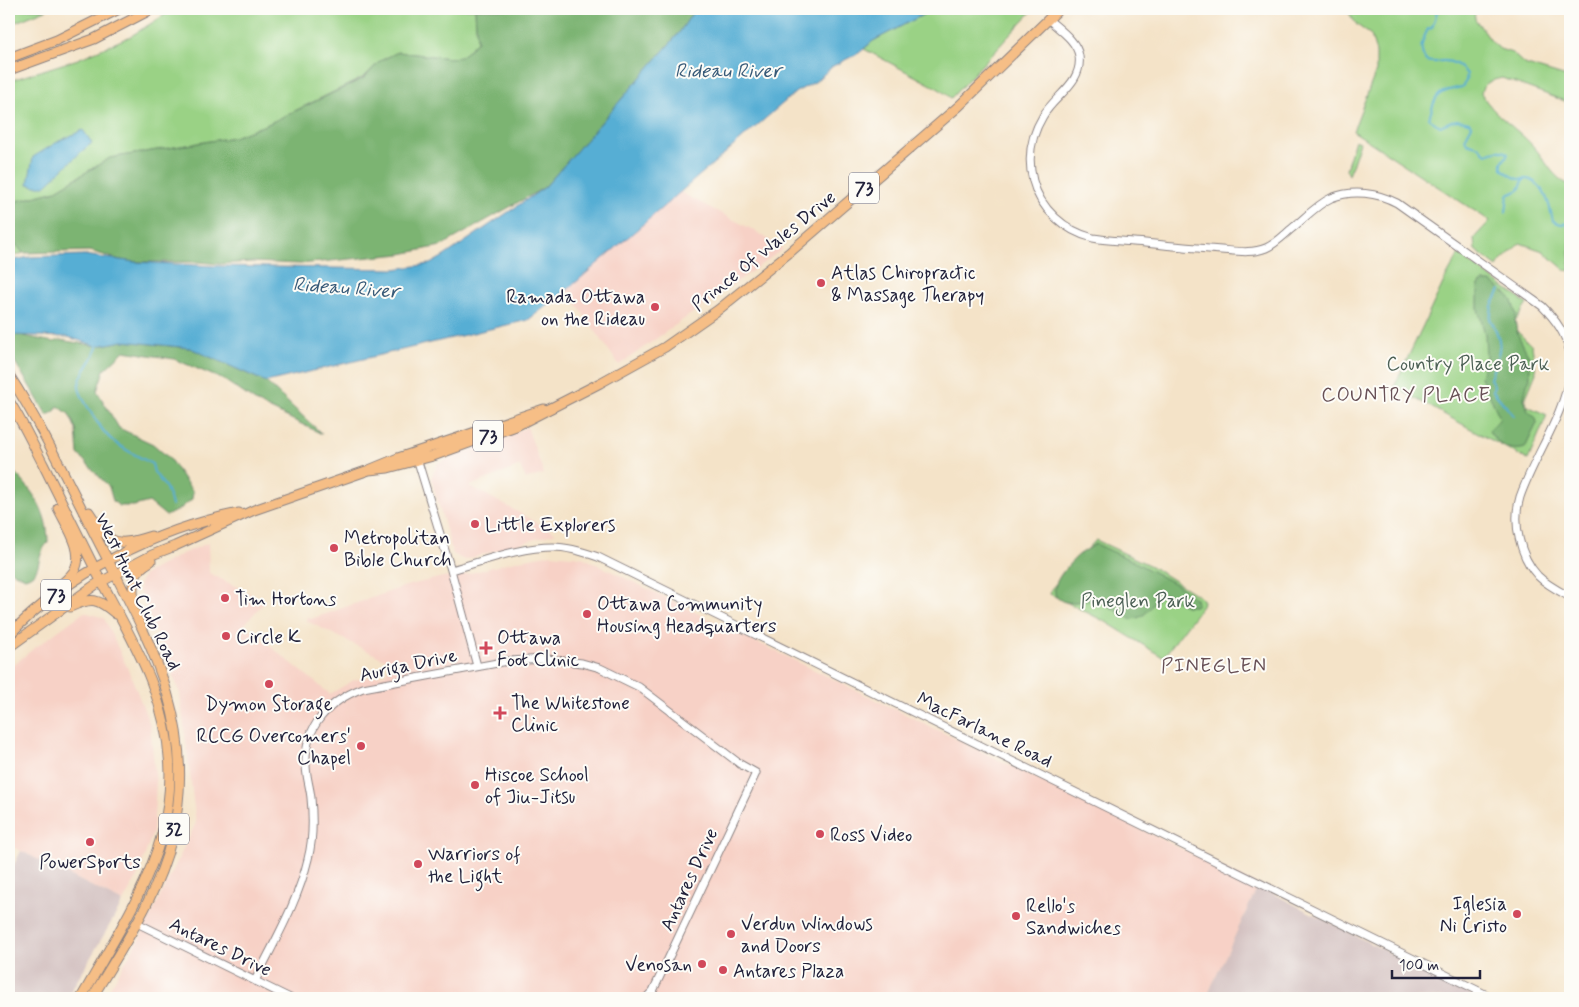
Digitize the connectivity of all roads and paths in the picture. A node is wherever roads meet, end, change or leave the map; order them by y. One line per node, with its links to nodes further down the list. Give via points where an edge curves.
1 (119, 9): 5 (main road, via 56,40)
2 (152, 9): 6 (main road, via 94,39)
3 (1059, 9): 4 (main road, Prince Of Wales Drive / 73)
4 (1048, 19): 7 (street, via 1068,37 1079,57 1076,76 1044,113 1031,144 1030,171 1034,185 1055,219 1078,233 1094,238 1252,252 1276,242 1332,198 1358,193 1385,197 1542,306 1555,318); 12 (main road, Prince Of Wales Drive / 73, via 959,106 718,310 657,352 600,384 556,405 513,418)
5 (9, 58)
6 (9, 70)
7 (1570, 354)
8 (1570, 373): 24 (street, via 1564,397 1520,498 1517,524 1524,552 1537,575)
9 (9, 375): 13 (main road, West Hunt Club Road / 32)
10 (9, 401): 11 (main road, West Hunt Club Road / 32)
11 (30, 439): 20 (main road, West Hunt Club Road / 32); 28 (main road, via 76,547 78,562 70,576)
12 (417, 456): 14 (main road, Prince Of Wales Drive / 73, via 386,462); 21 (street)
13 (66, 477): 16 (main road, via 108,538 128,543); 19 (main road, West Hunt Club Road / 32)
14 (254, 510): 15 (main road, Prince Of Wales Drive / 73); 17 (main road, Prince Of Wales Drive / 73)
15 (189, 526): 16 (main road, Prince Of Wales Drive / 73); 17 (main road, via 185,533)
16 (173, 532): 19 (main road, Prince Of Wales Drive / 73)
17 (186, 541): 18 (main road, Prince Of Wales Drive / 73)
18 (175, 546): 22 (main road, Prince Of Wales Drive / 73); 25 (main road, via 136,572)
19 (109, 562): 20 (main road, Prince Of Wales Drive / 73); 22 (main road, West Hunt Club Road / 32)
20 (95, 569): 23 (main road, West Hunt Club Road / 32); 28 (main road, Prince Of Wales Drive / 73)
21 (451, 570): 31 (street); 40 (street, MacFarlane Road, via 515,552 554,546 598,557)
22 (115, 574): 23 (main road, Prince Of Wales Drive / 73); 25 (main road, West Hunt Club Road / 32)
23 (101, 582): 26 (main road, Prince Of Wales Drive / 73); 27 (main road, West Hunt Club Road / 32)
24 (1570, 597)
25 (134, 610): 34 (main road, West Hunt Club Road / 32, via 166,684 176,727 180,769 178,811 168,854)
26 (54, 614): 27 (main road, via 90,599 102,602); 30 (main road, Prince Of Wales Drive / 73)
27 (120, 618): 33 (main road, West Hunt Club Road / 32, via 145,667 160,708 170,771 168,805 158,850)
28 (24, 619): 29 (main road, Prince Of Wales Drive / 73)
29 (9, 635)
30 (9, 647)
31 (477, 666): 32 (street, Auriga Drive, via 540,658 600,668 639,687 740,764); 35 (street, Auriga Drive, via 363,688 347,694 322,714 306,752 313,826 309,858 298,890)
32 (756, 772): 39 (street, Antares Drive, via 653,992)
33 (128, 918): 34 (main road); 36 (main road, West Hunt Club Road / 32)
34 (137, 923): 35 (street, Antares Drive); 37 (main road, West Hunt Club Road / 32)
35 (255, 981): 38 (street, Antares Drive)
36 (81, 998)
37 (92, 998)
38 (290, 998)
39 (646, 998)
40 (1493, 998)

